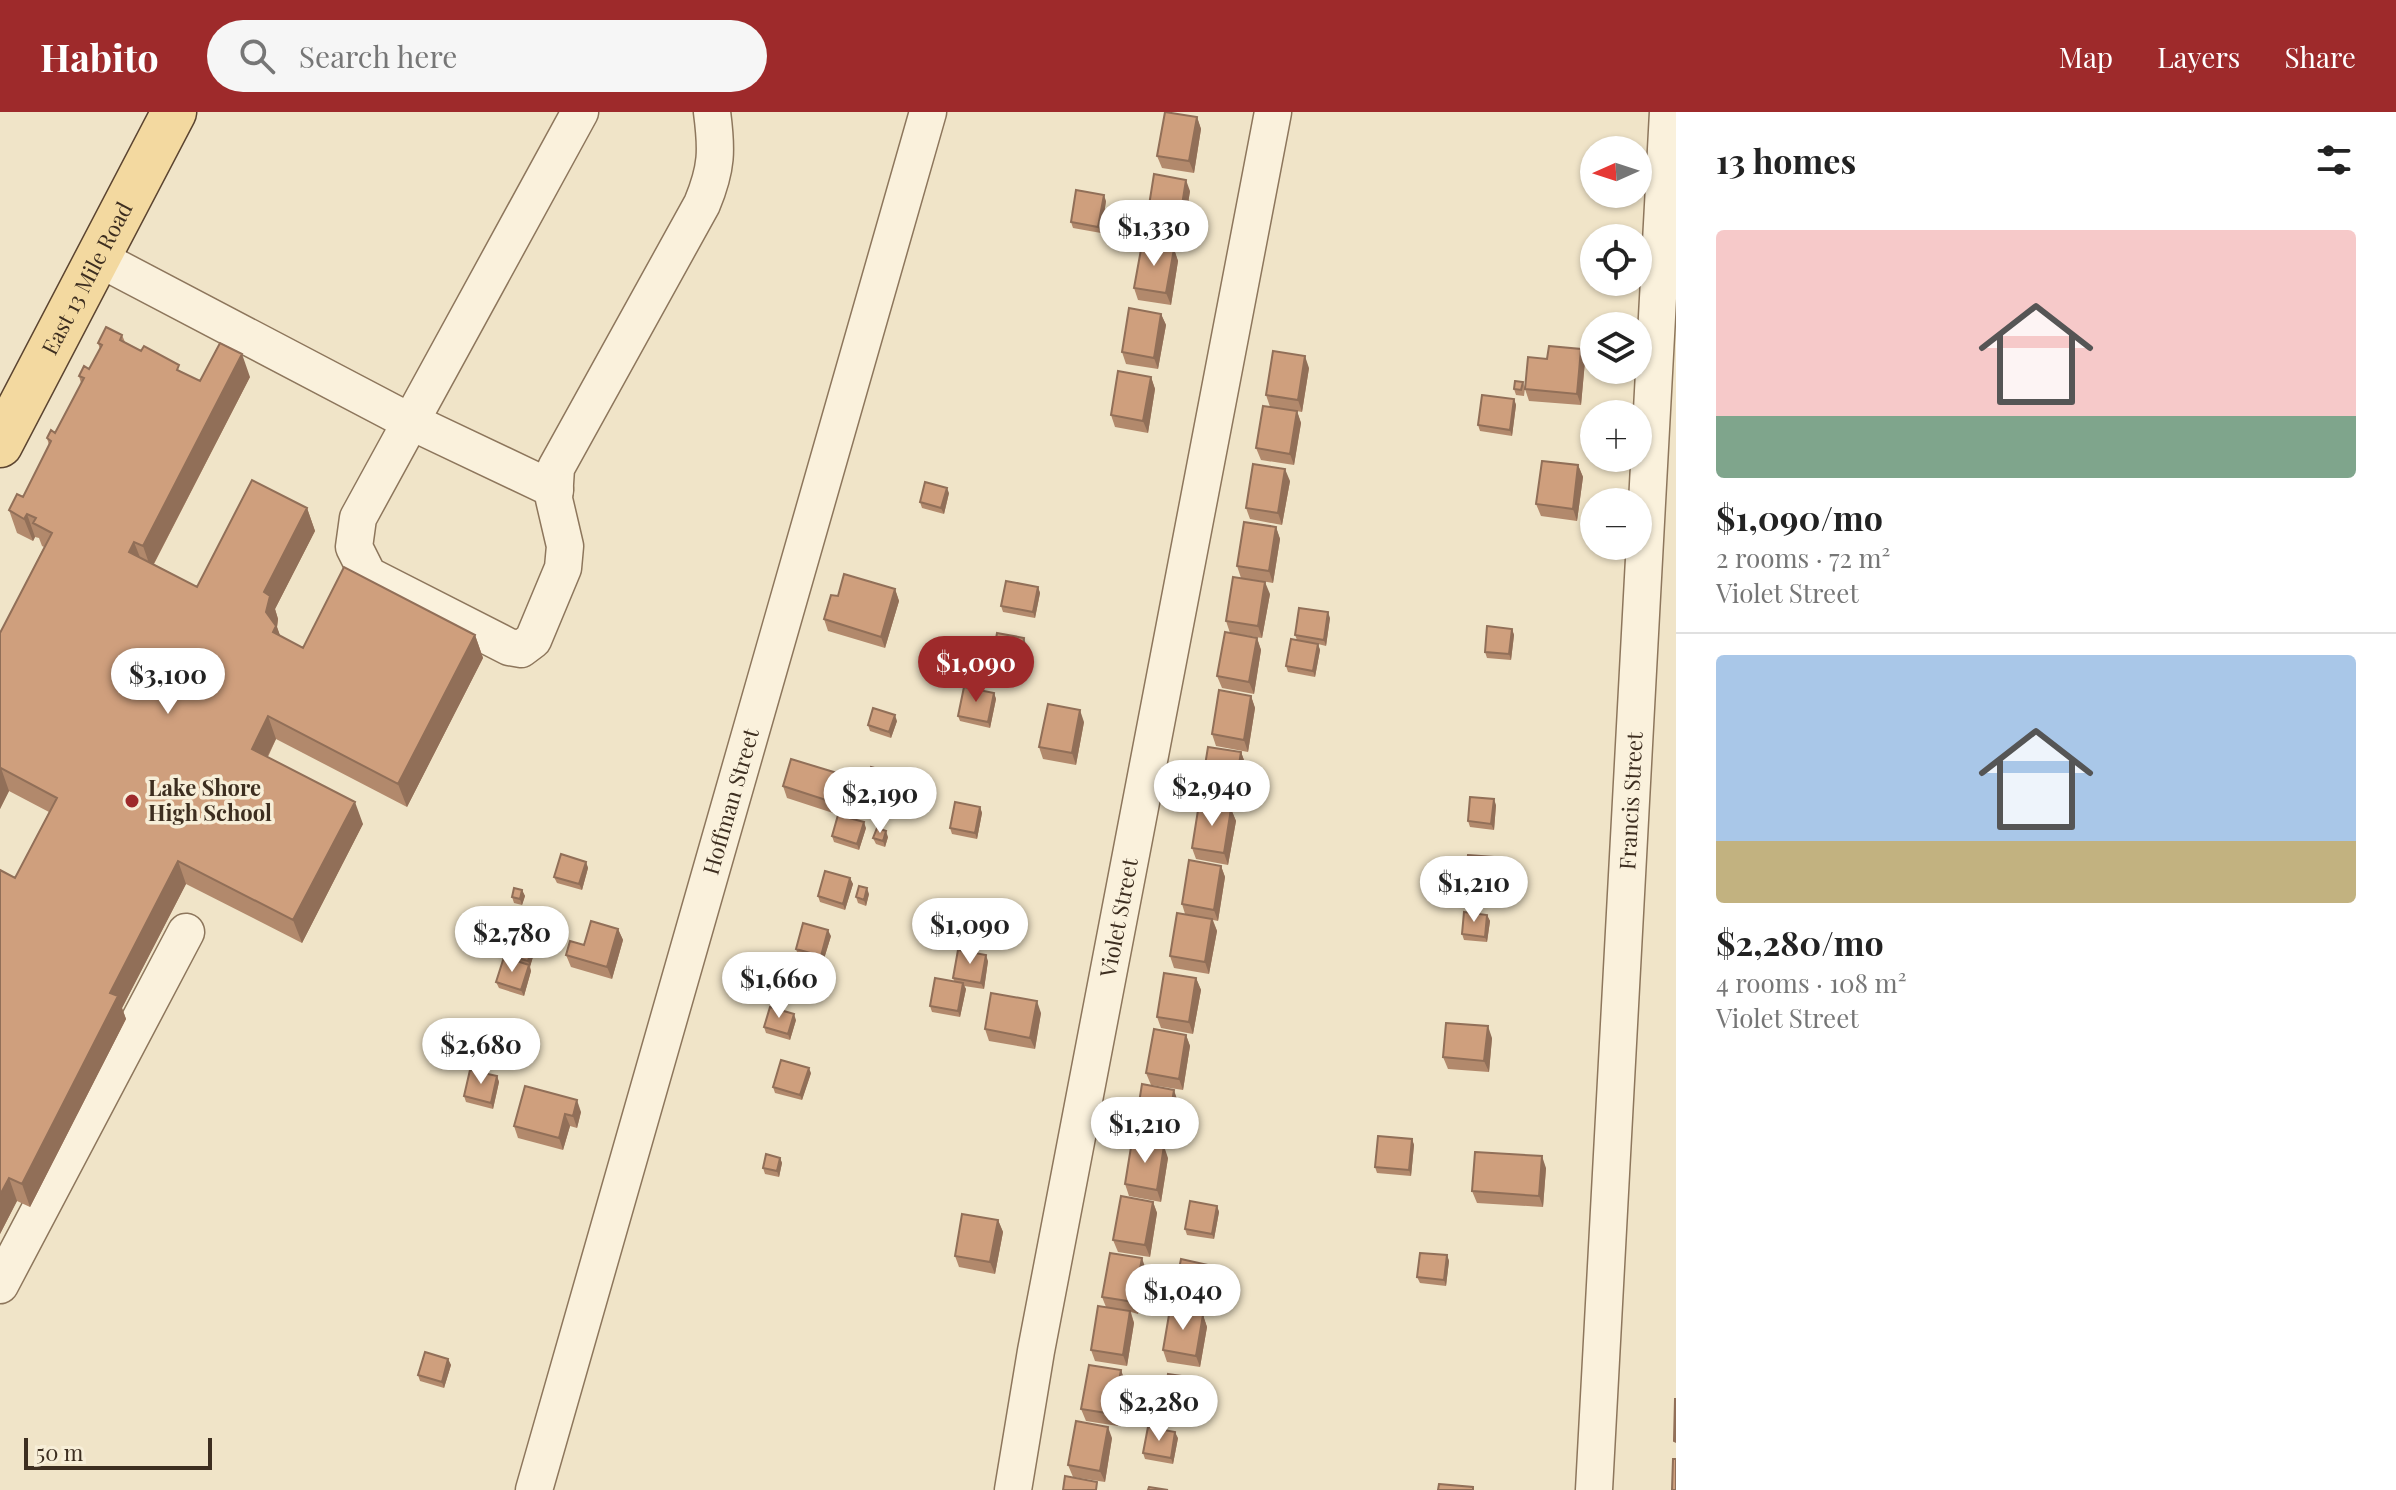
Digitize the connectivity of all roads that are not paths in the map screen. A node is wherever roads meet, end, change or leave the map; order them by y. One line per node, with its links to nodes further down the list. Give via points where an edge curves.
1 (174, 112): 7 (main road, East 13 Mile Road)
2 (580, 112): 8 (street)
3 (712, 112): 10 (street, via 714,177 556,468)
4 (928, 112): 13 (street, Hoffman Street)
5 (1273, 112): 14 (street, Violet Street)
6 (1668, 112): 15 (street, Francis Street)
7 (98, 258): 8 (street); 9 (main road, East 13 Mile Road)
8 (410, 421): 10 (street); 10 (street, via 358,518 354,547 368,575 509,647 521,649 533,640 563,568 565,546)
9 (0, 445)
10 (555, 490)
11 (186, 932): 12 (street)
12 (0, 1285)
13 (534, 1490)
14 (1013, 1490)
15 (1594, 1490)

